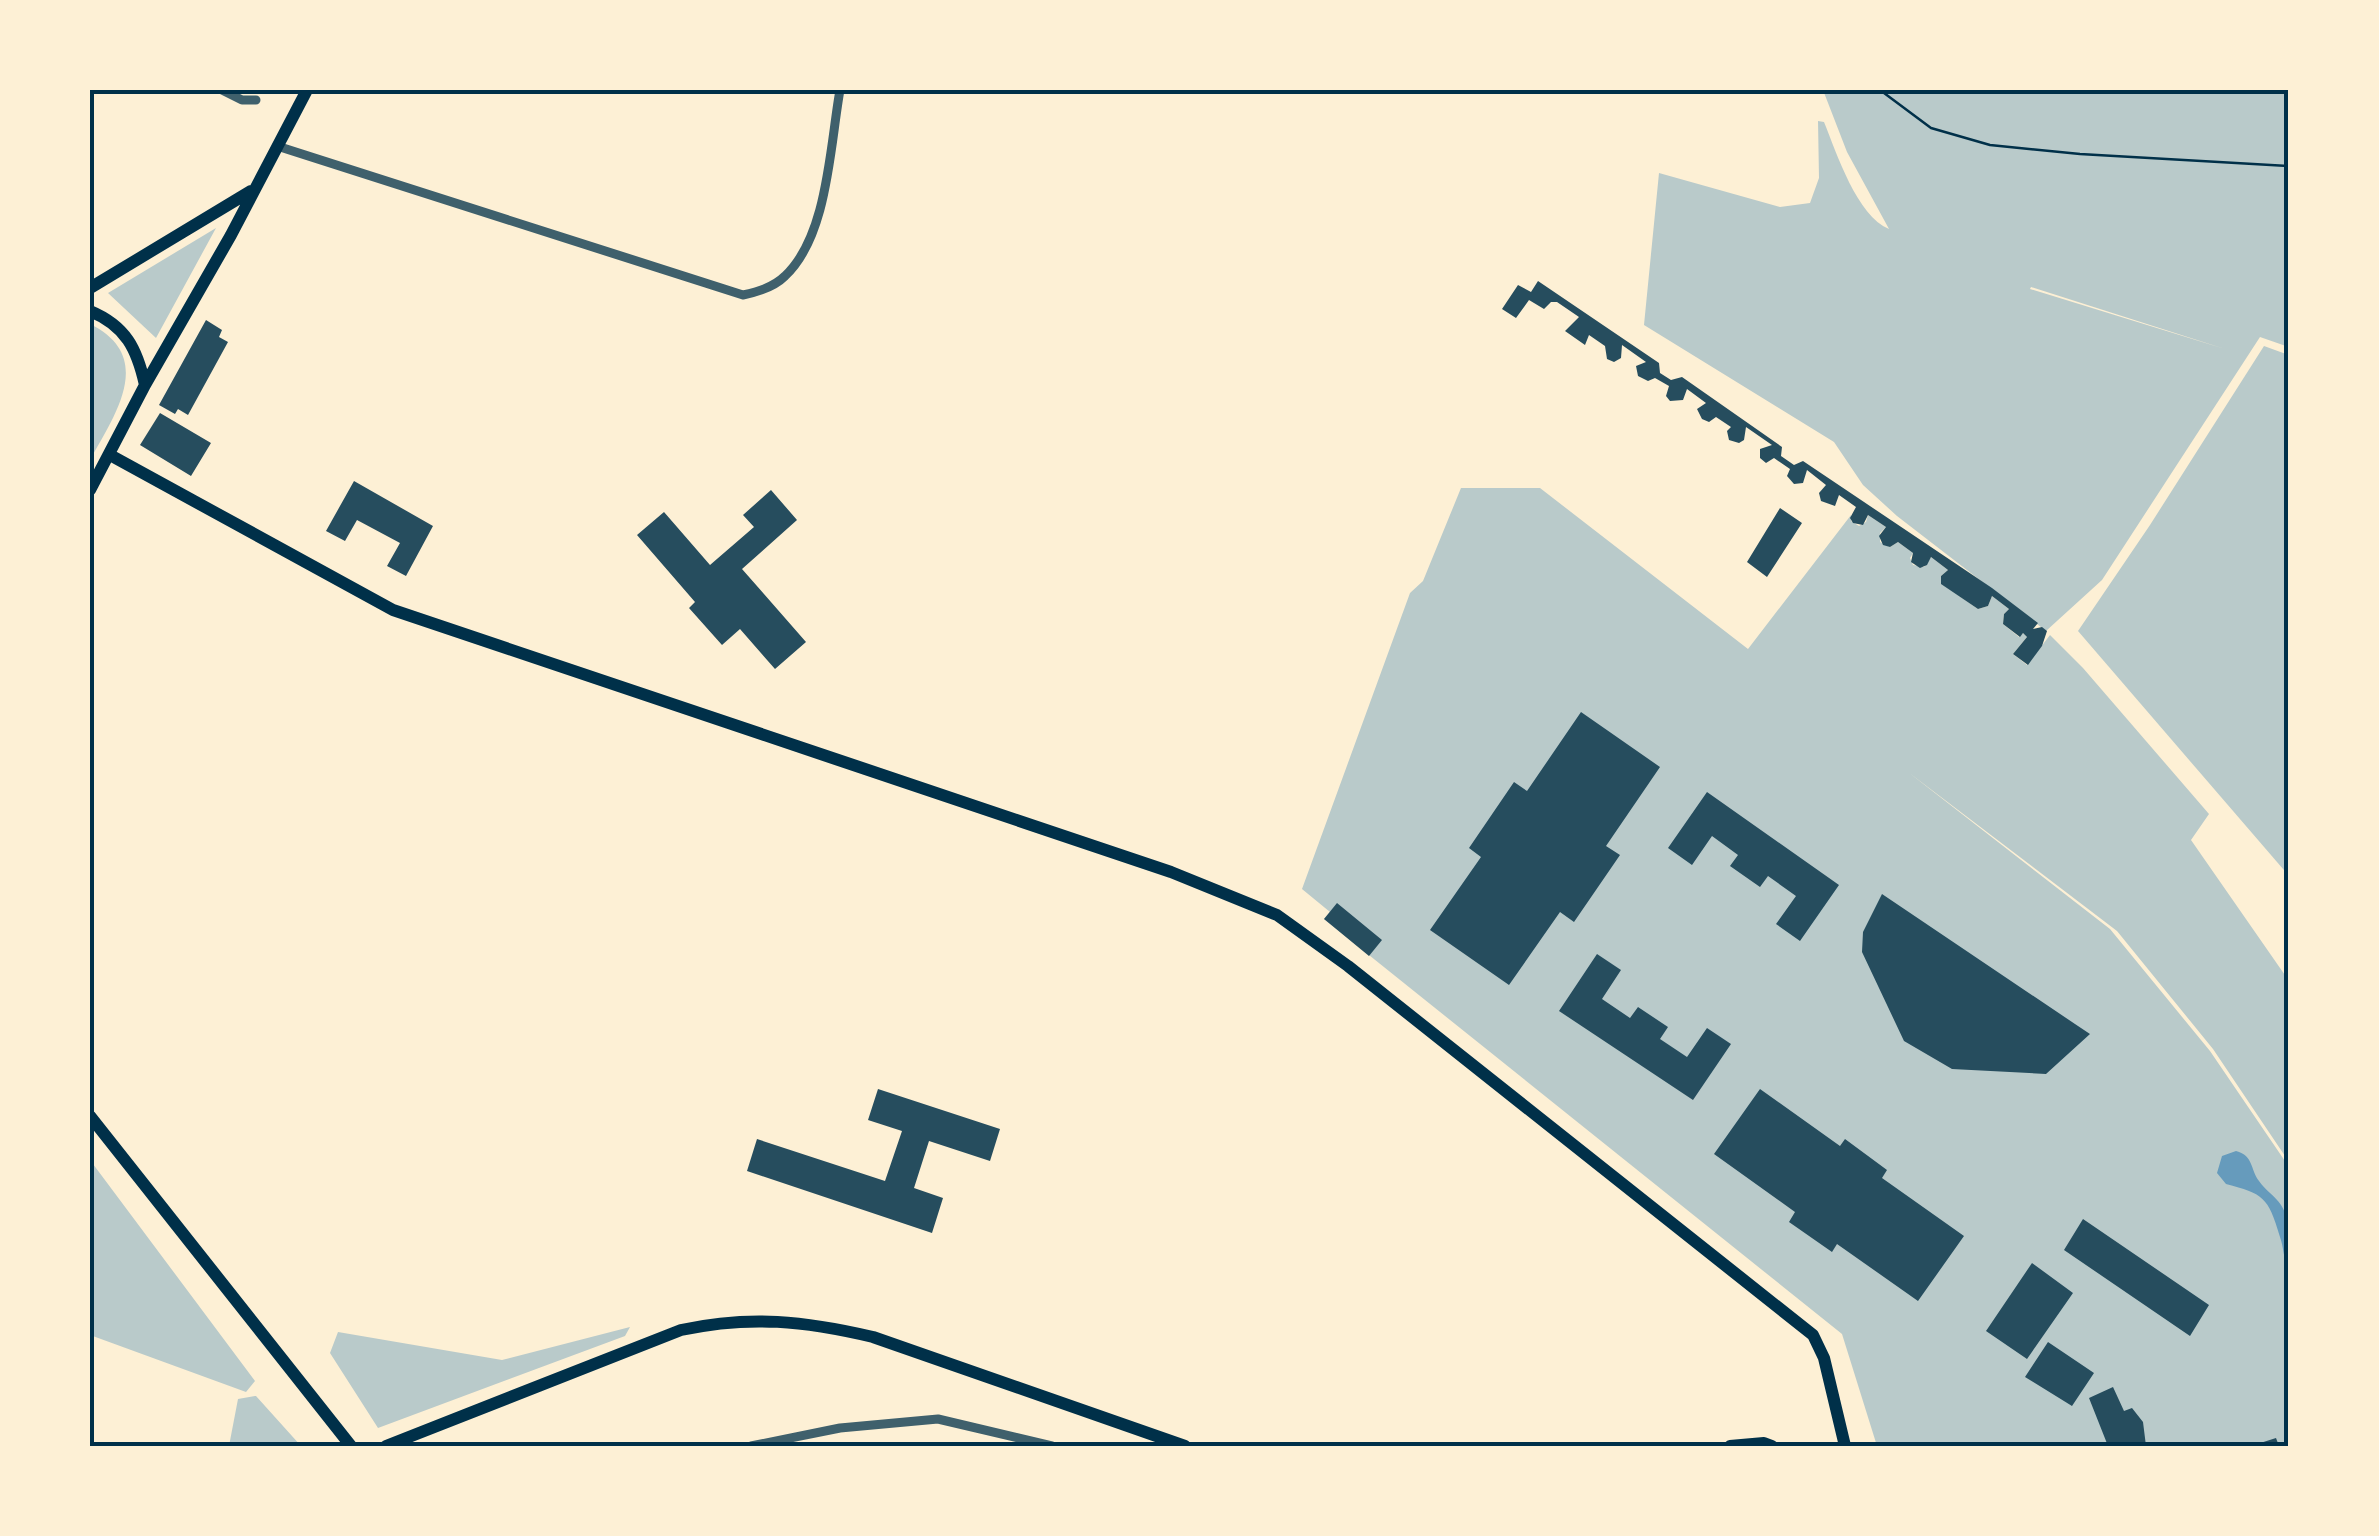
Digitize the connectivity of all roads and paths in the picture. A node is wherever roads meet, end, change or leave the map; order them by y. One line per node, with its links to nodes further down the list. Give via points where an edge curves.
1 (222, 90): 5 (street)
2 (306, 90): 6 (main road)
3 (840, 90): 6 (street, via 818,219 808,242 786,276 743,295)
4 (1880, 90): 7 (path, via 1931,128 1990,145)
5 (256, 100)
6 (277, 146): 8 (main road)
7 (2289, 166)
8 (253, 190): 9 (main road); 11 (main road)
9 (90, 288)
10 (90, 311): 11 (main road, via 130,339)
11 (145, 385): 12 (main road)
12 (110, 455): 13 (main road); 24 (main road, via 393,610 1098,847 1277,915 1813,1335)
13 (90, 490)
14 (90, 1116): 16 (main road)
15 (411, 1434): 17 (main road); 18 (street); 21 (main road, via 681,1330 756,1319 873,1338)
16 (350, 1446)
17 (386, 1446)
18 (420, 1446)
19 (751, 1446): 20 (street, via 938,1418)
20 (1052, 1446)
21 (1185, 1446)
22 (1730, 1446): 23 (main road)
23 (1772, 1446)
24 (1846, 1446)

